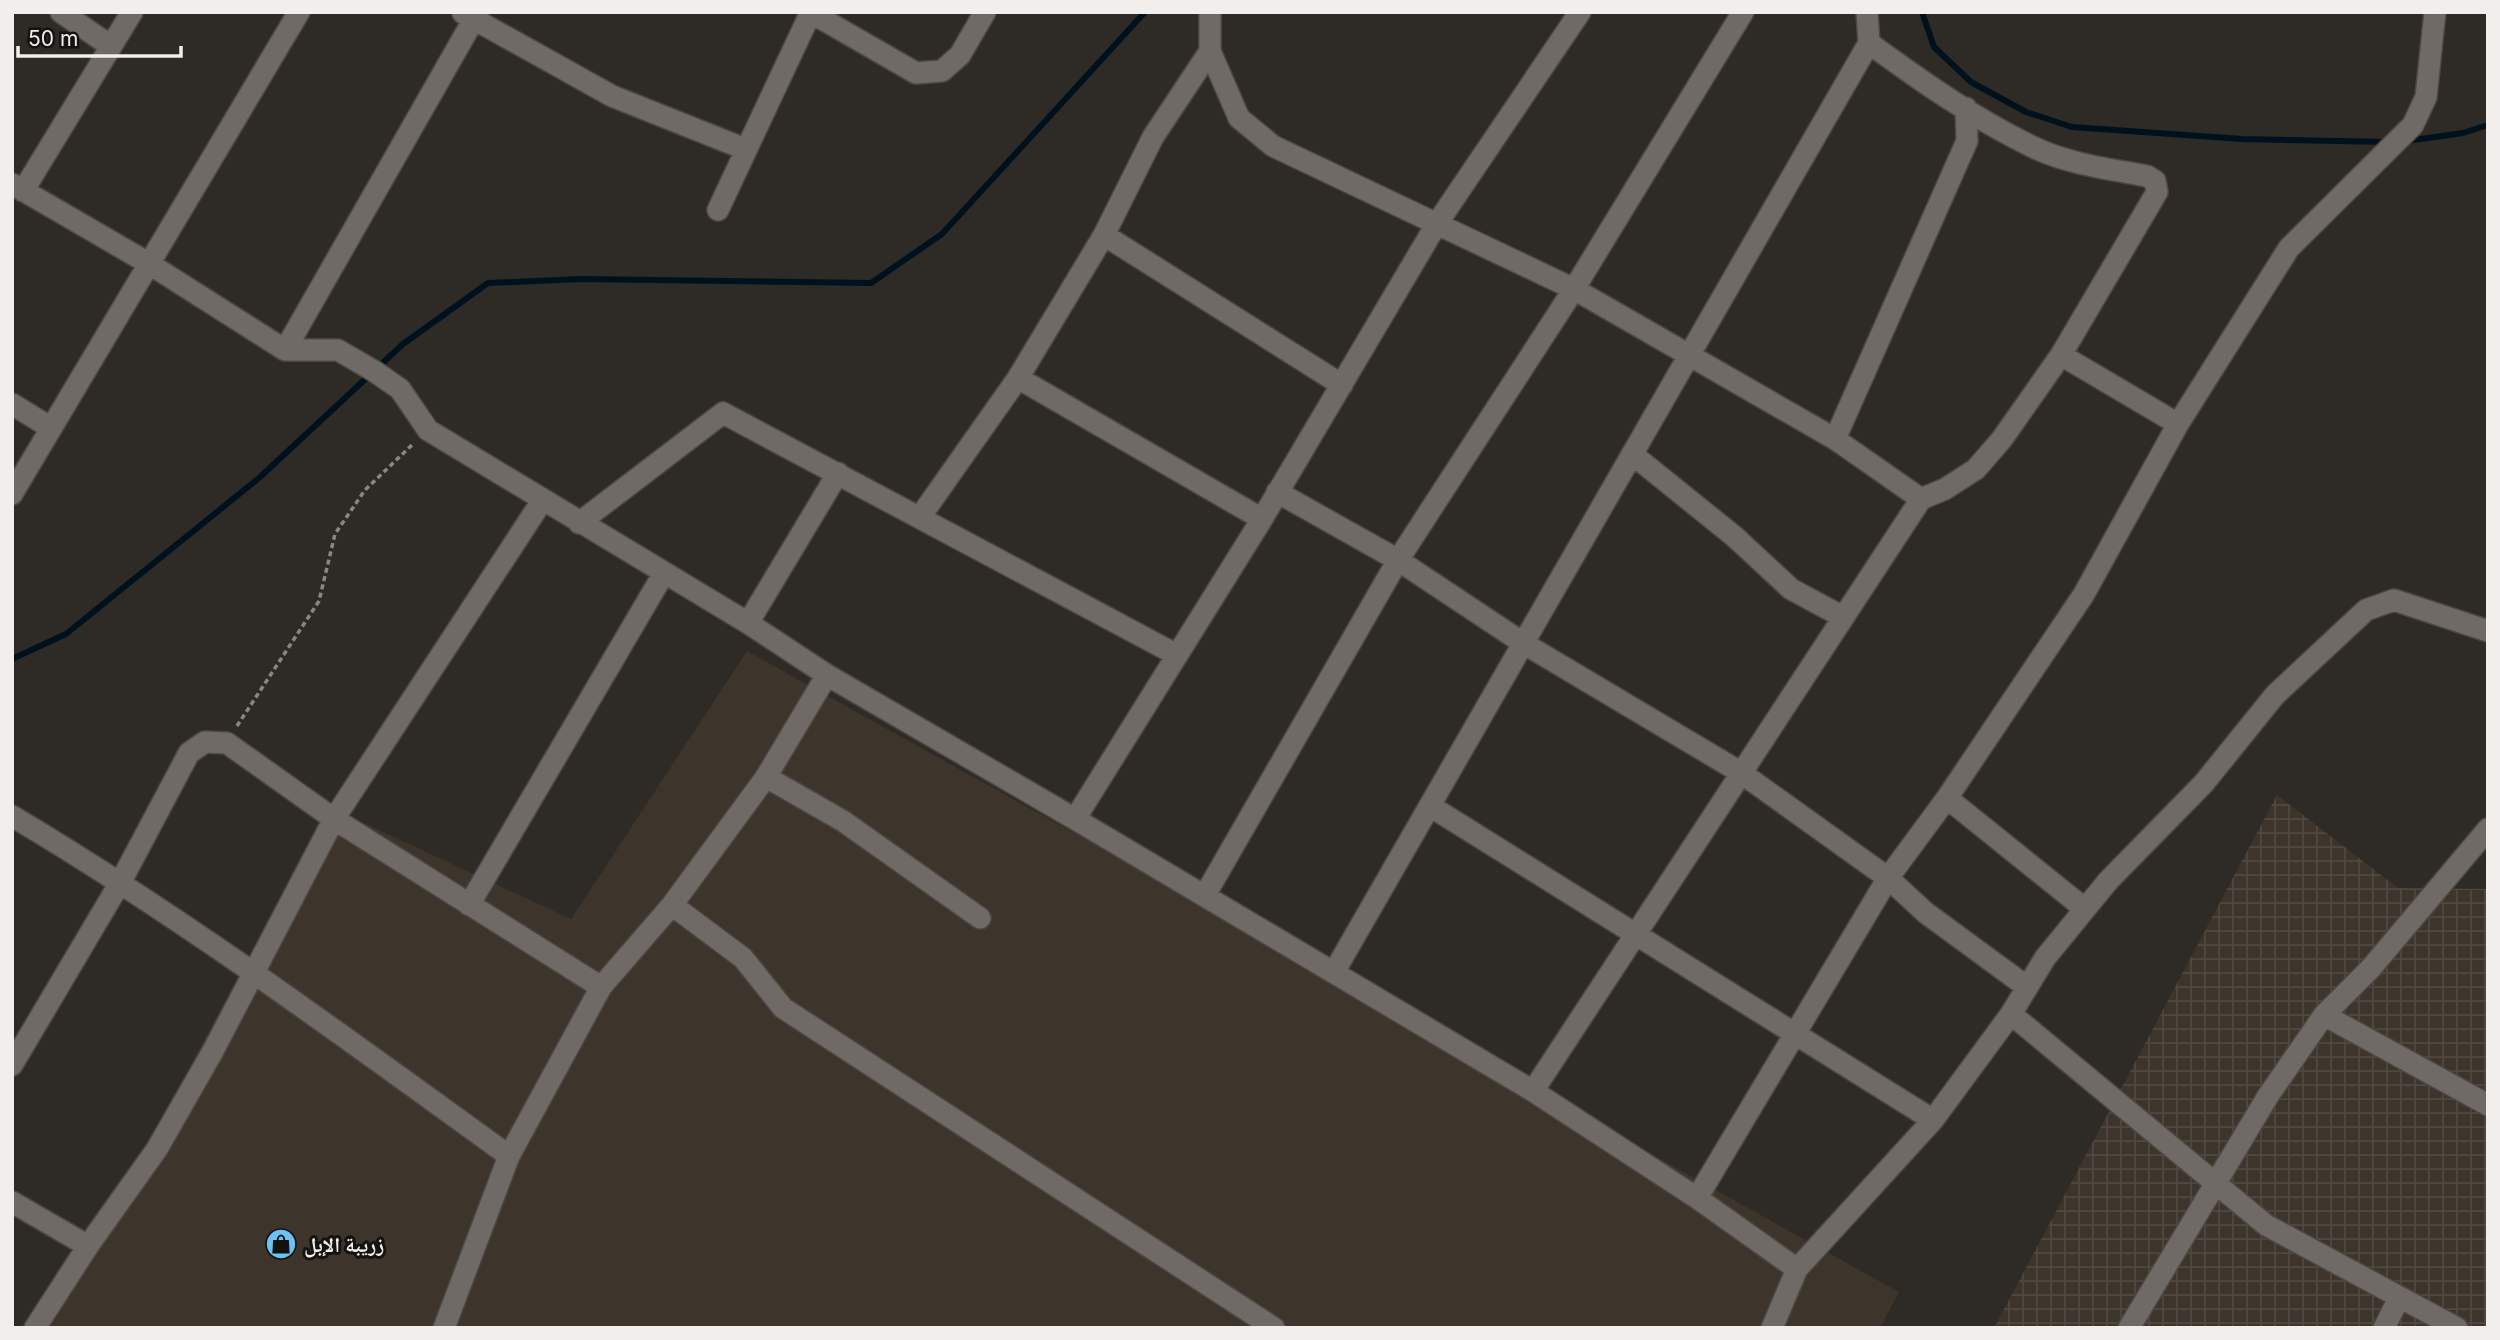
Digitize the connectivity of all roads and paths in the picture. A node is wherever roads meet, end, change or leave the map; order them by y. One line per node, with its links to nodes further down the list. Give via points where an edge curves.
1 (61, 12): 13 (street)
2 (132, 12): 13 (street)
3 (299, 12): 21 (street)
4 (810, 12): 5 (street, via 916,73 942,71 960,55); 16 (street)
5 (985, 12)
6 (1210, 12): 14 (street)
7 (1580, 12): 19 (street)
8 (1743, 12): 22 (street)
9 (1867, 12): 12 (street)
10 (2435, 12): 29 (street, via 2426,97 2413,125 2289,248)
11 (471, 15): 16 (street, via 612,96); 23 (street)
12 (1869, 43): 15 (street, via 1940,95); 24 (street)
13 (110, 46): 17 (street)
14 (1210, 51): 19 (street, via 1239,118 1273,146); 20 (street, via 1153,137)
15 (1966, 108): 25 (street, via 2034,148 2155,181 2157,192); 32 (street, via 1967,141)
16 (745, 149): 18 (street)
17 (18, 188): 21 (street)
18 (718, 211)
19 (1436, 225): 22 (street); 27 (street)
20 (1104, 235): 26 (street); 27 (street)
21 (148, 263): 23 (street); 30 (street)
22 (1574, 289): 24 (street); 42 (street)
23 (285, 350): 31 (street, via 338,350 400,390)
24 (1689, 355): 32 (street); 33 (street)
25 (2061, 355): 29 (street); 37 (street, via 2003,439 1976,469)
26 (1017, 378): 39 (street); 40 (street)
27 (1342, 385): 35 (street)
28 (12, 404): 30 (street)
29 (2178, 424): 53 (street, via 2084,594)
30 (51, 428): 36 (street)
31 (428, 430): 38 (street); 50 (path, via 365,489 335,534 319,601)
32 (1835, 439): 37 (street)
33 (1632, 454): 44 (street, via 1791,589); 47 (street)
34 (838, 473): 39 (street); 41 (street, via 723,413); 45 (street)
35 (1277, 492): 40 (street); 42 (street)
36 (12, 494)
37 (1921, 499): 44 (street)
38 (542, 501): 41 (street); 57 (street)
39 (920, 517): 48 (street)
40 (1262, 519): 48 (street)
41 (579, 523): 43 (street)
42 (1398, 560): 47 (street); 61 (street)
43 (664, 573): 45 (street); 62 (street)
44 (1843, 617): 51 (street)
45 (748, 623): 49 (street)
46 (2488, 631): 64 (street, via 2394,600 2366,610 2276,695 2204,783)
47 (1523, 643): 51 (street); 54 (street)
48 (1177, 655): 56 (street)
49 (827, 675): 52 (street); 56 (street)
50 (227, 743): 57 (street); 60 (street, via 205,742 189,753)
51 (1740, 772): 59 (street); 66 (street)
52 (766, 777): 63 (street); 65 (street, via 844,821)
53 (1947, 798): 59 (street); 64 (street)
54 (1430, 806): 66 (street); 68 (street)
55 (12, 816): 60 (street)
56 (1075, 819): 61 (street)
57 (334, 820): 62 (street); 67 (street)
58 (2488, 829): 72 (street, via 2371,968)
59 (1888, 878): 69 (street, via 1926,913); 73 (street)
60 (121, 881): 67 (street); 74 (street)
61 (1205, 895): 68 (street)
62 (469, 905): 70 (street)
63 (672, 905): 70 (street); 87 (street, via 743,958 783,1008)
64 (2085, 909): 69 (street)
65 (980, 918)
66 (1634, 933): 73 (street); 75 (street)
67 (253, 970): 78 (street); 82 (street, via 157,1149)
68 (1334, 972): 75 (street)
69 (2027, 987): 71 (street)
70 (601, 988): 78 (street)
71 (2011, 1014): 77 (street); 79 (street)
72 (2324, 1015): 76 (street); 79 (street, via 2268,1096)
73 (1794, 1033): 77 (street); 80 (street)
74 (12, 1065)
75 (1533, 1091): 80 (street)
76 (2488, 1105)
77 (1933, 1120): 83 (street)
78 (509, 1156): 86 (street)
79 (2217, 1185): 84 (street, via 2266,1224); 89 (street)
80 (1697, 1198): 83 (street)
81 (12, 1202): 82 (street)
82 (88, 1246): 85 (street)
83 (1797, 1269): 88 (street)
84 (2399, 1298): 90 (street); 91 (street)
85 (35, 1328)
86 (444, 1328)
87 (1274, 1328)
88 (1772, 1328)
89 (2129, 1328)
90 (2384, 1328)
91 (2457, 1328)

